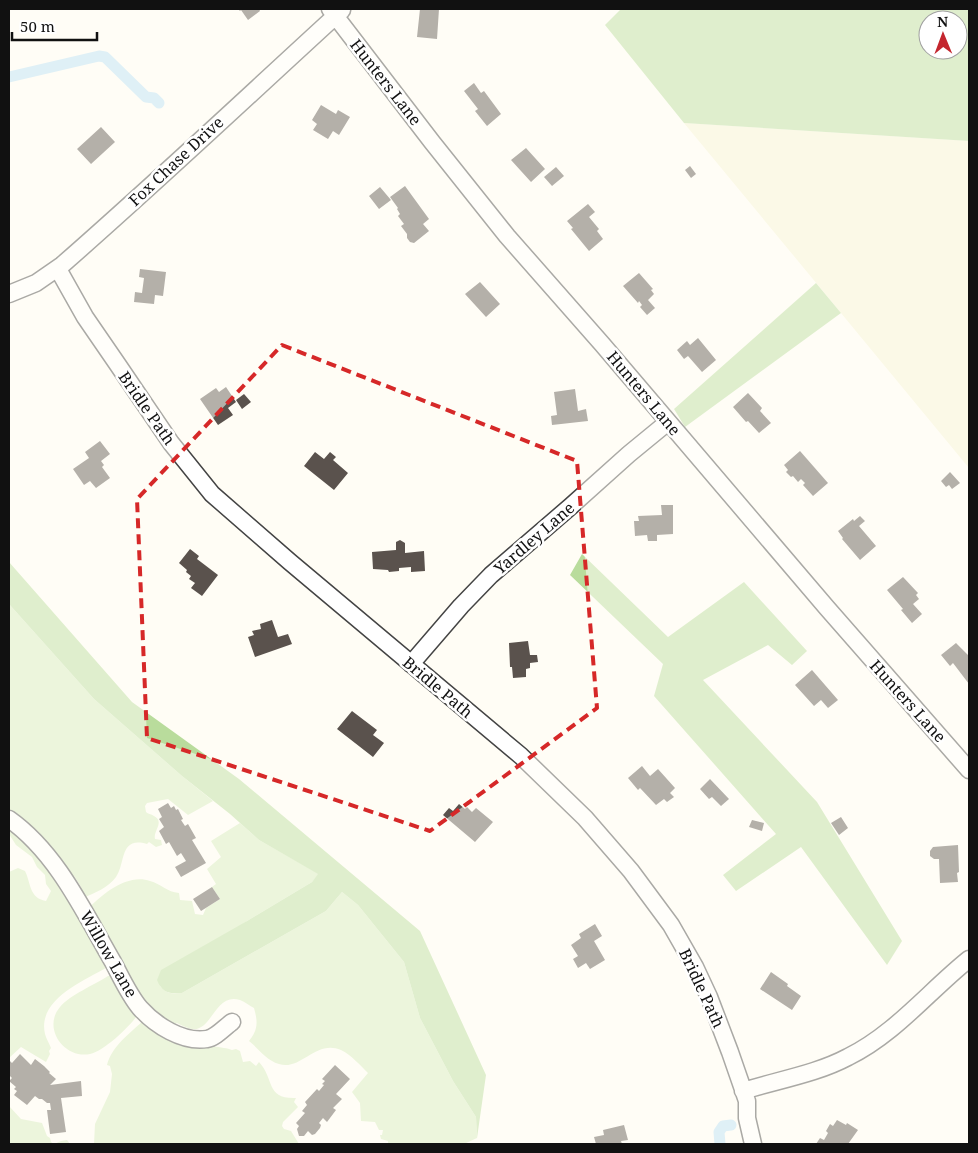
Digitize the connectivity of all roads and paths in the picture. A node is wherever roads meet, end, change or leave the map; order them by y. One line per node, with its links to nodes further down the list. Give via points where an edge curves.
1 (336, 11): 2 (street, Fox Chase Drive, via 278,70); 4 (street, Hunters Lane, via 432,142)
2 (58, 269): 3 (street, Fox Chase Drive); 5 (street, Bridle Path, via 85,317 171,443 212,494)
3 (9, 294)
4 (668, 422): 5 (street, Yardley Lane, via 491,575); 6 (street, Hunters Lane)
5 (411, 664): 10 (street, Bridle Path, via 560,793 598,831 652,898 709,997)
6 (969, 770)
7 (9, 819): 9 (street, Willow Lane, via 48,855 140,1008 168,1030 190,1038 208,1039)
8 (969, 959): 10 (street, via 891,1029 848,1058)
9 (232, 1022)
10 (743, 1090): 11 (street, Bridle Path)
11 (753, 1144)

